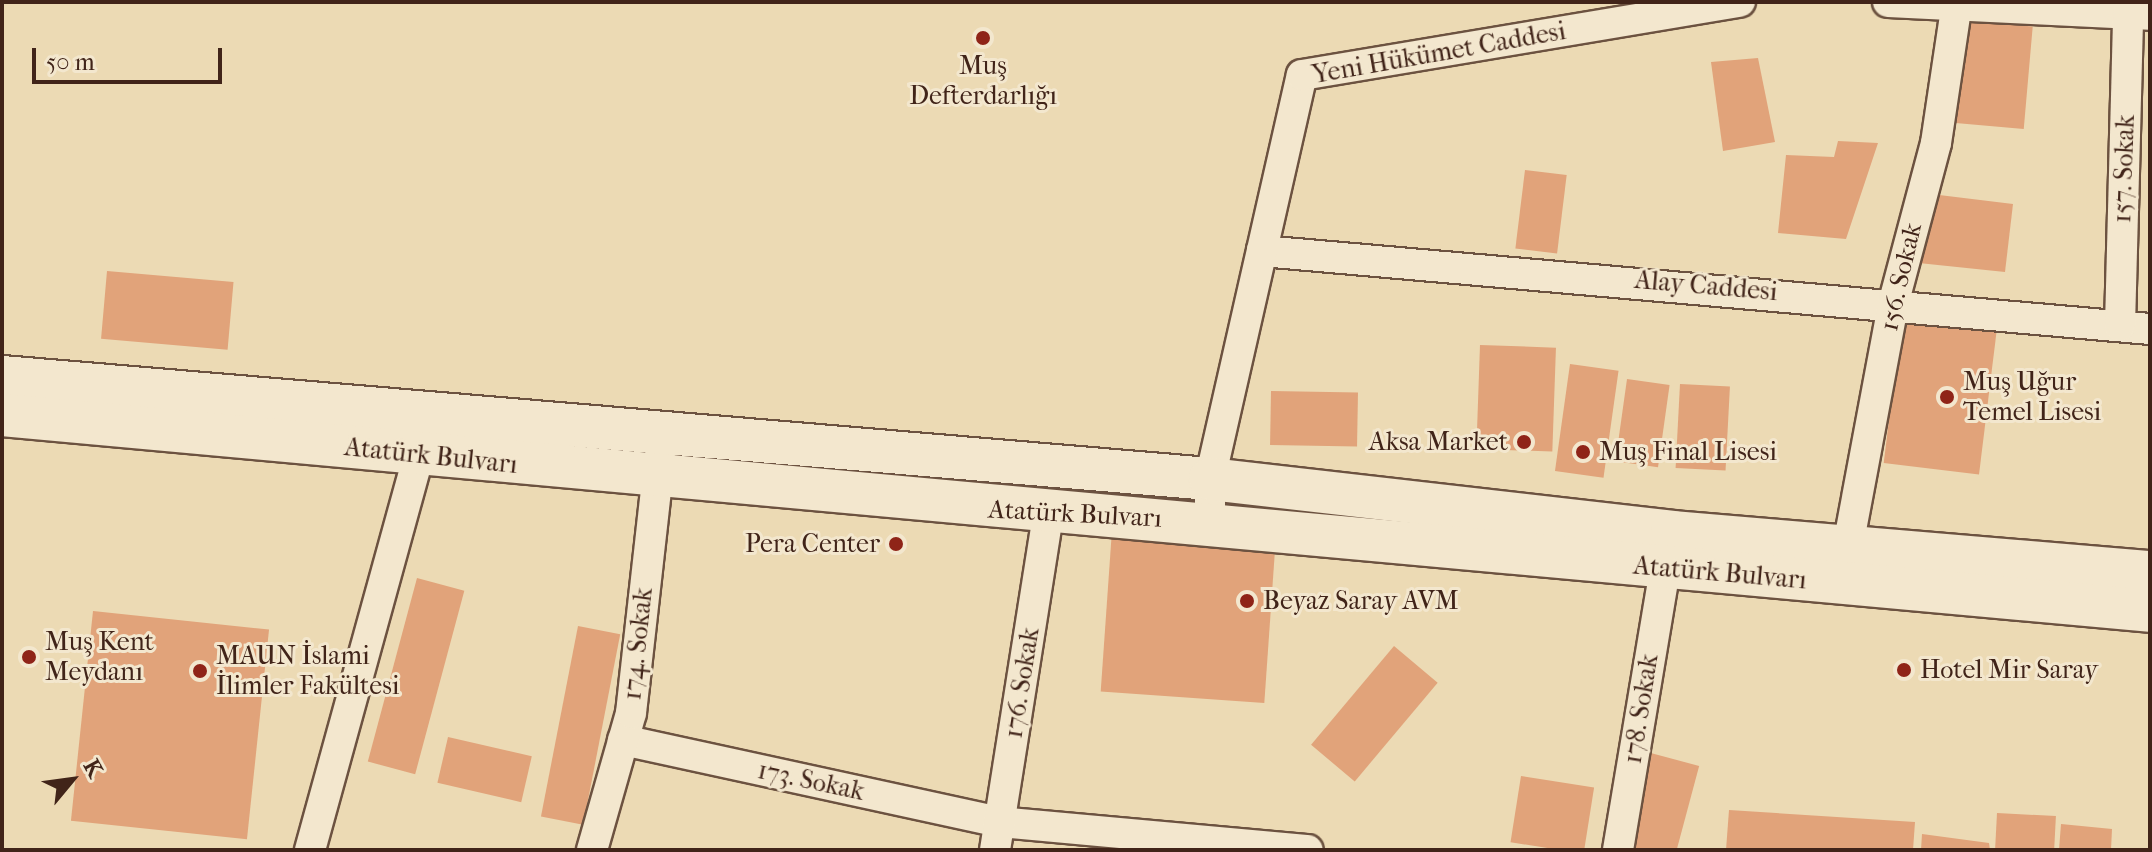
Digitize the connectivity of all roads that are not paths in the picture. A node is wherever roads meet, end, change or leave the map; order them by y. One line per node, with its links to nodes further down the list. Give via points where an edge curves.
1 (1740, 2): 5 (street, Yeni Hükümet Caddesi, via 1302,75)
2 (1888, 2): 3 (street)
3 (1956, 9): 4 (street); 6 (street, 156. Sokak, via 1936,143)
4 (2139, 14): 7 (street, 157. Sokak)
5 (1262, 251): 6 (street, Alay Caddesi); 15 (street, Yeni Hükümet Caddesi)
6 (1894, 301): 7 (street, Alay Caddesi); 18 (street, 156. Sokak)
7 (2120, 326): 8 (street, Alay Caddesi)
8 (2150, 329)
9 (2, 377): 11 (main road, Atatürk Bulvarı)
10 (2, 415): 13 (main road, Atatürk Bulvarı)
11 (429, 415): 12 (main road, Atatürk Bulvarı); 13 (street)
12 (665, 435): 14 (street, 174. Sokak); 15 (main road, Atatürk Bulvarı)
13 (420, 455): 14 (main road, Atatürk Bulvarı); 24 (street)
14 (655, 478): 16 (main road, Atatürk Bulvarı, via 938,497 968,508); 22 (street, 174. Sokak)
15 (1210, 479): 17 (street, Yeni Hükümet Caddesi); 18 (main road, Atatürk Bulvarı)
16 (1048, 516): 17 (main road, Atatürk Bulvarı); 23 (street, 176. Sokak)
17 (1210, 520): 19 (main road, Atatürk Bulvarı)
18 (1848, 546): 20 (main road, Atatürk Bulvarı)
19 (1665, 569): 21 (main road, Atatürk Bulvarı); 28 (street, 178. Sokak)
20 (2150, 572)
21 (2150, 611)
22 (623, 740): 23 (street, 173. Sokak); 25 (street, 174. Sokak)
23 (997, 836): 26 (street, 173. Sokak)
24 (310, 850)
25 (592, 850)
26 (1297, 850): 27 (street, 173. Sokak)
27 (1308, 850)
28 (1618, 850)

